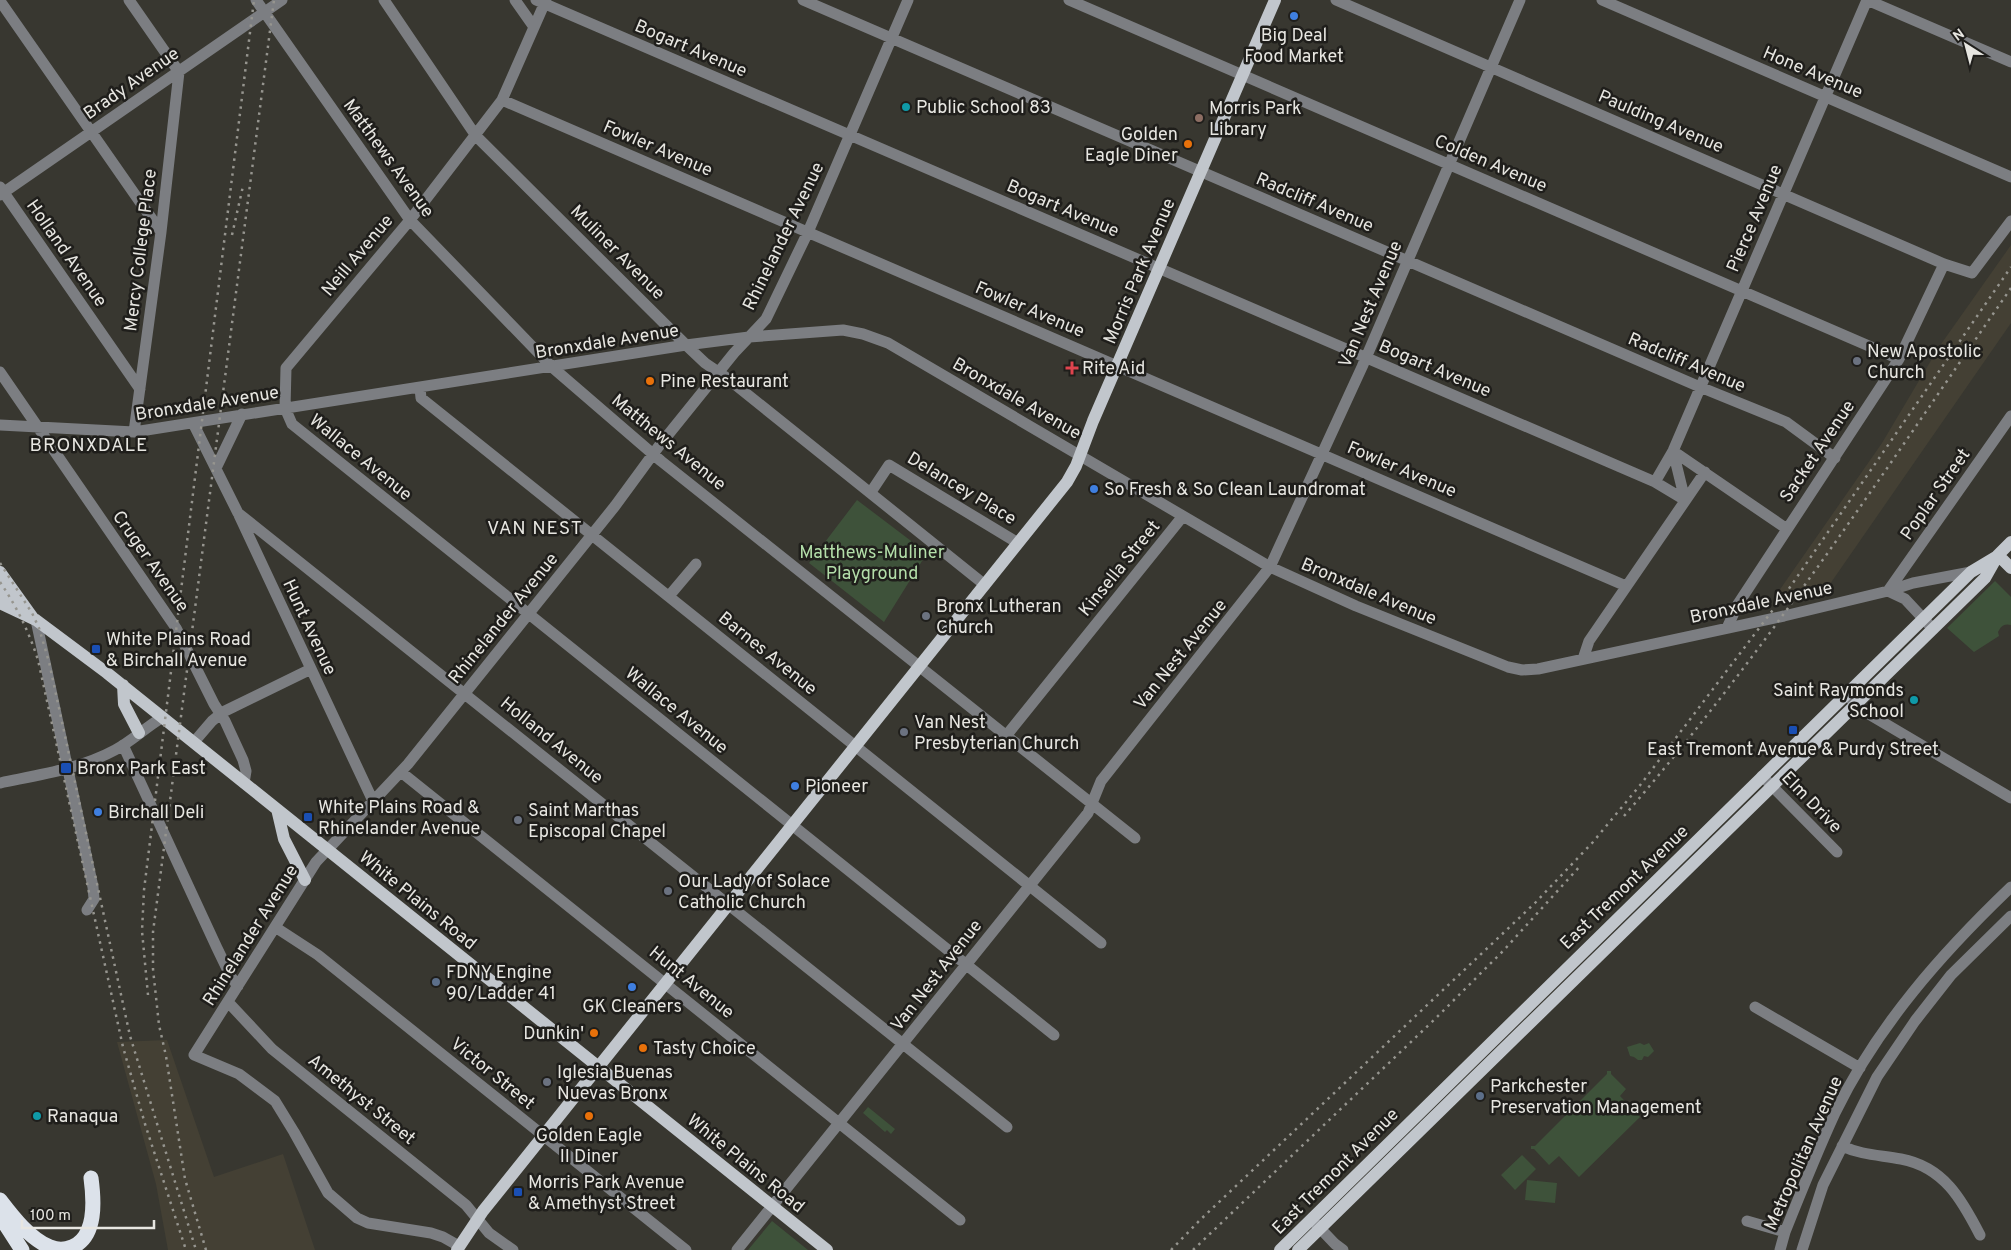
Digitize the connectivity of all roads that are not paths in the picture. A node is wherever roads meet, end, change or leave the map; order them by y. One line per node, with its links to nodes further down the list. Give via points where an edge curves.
1 (129, 0): 21 (street)
2 (256, 0): 16 (street, Matthews Avenue)
3 (282, 0): 16 (street, Brady Avenue)
4 (384, 0): 27 (street, Muliner Avenue)
5 (515, 0): 17 (street)
6 (803, 0): 18 (street, Radcliff Avenue)
7 (908, 0): 18 (street, Rhinelander Avenue)
8 (1069, 0): 22 (street, Colden Avenue)
9 (1275, 0): 22 (main road, Morris Park Avenue)
10 (1336, 0): 20 (street, Paulding Avenue)
11 (1520, 0): 20 (street, Van Nest Avenue)
12 (1602, 0): 23 (street, Hone Avenue)
13 (1867, 0): 19 (street); 23 (street, Pierce Avenue)
14 (0, 1): 25 (street)
15 (542, 1): 17 (street, Neill Avenue); 26 (street, Bogart Avenue)
16 (264, 12): 21 (street, Brady Avenue); 33 (street, Matthews Avenue)
17 (534, 27): 24 (street, Neill Avenue)
18 (892, 38): 26 (street, Rhinelander Avenue); 29 (street, Radcliff Avenue)
19 (2011, 62)
20 (1491, 67): 28 (street, Van Nest Avenue); 32 (street, Paulding Avenue)
21 (179, 72): 25 (street, Brady Avenue); 35 (street, Mercy College Place)
22 (1242, 75): 28 (street, Colden Avenue); 29 (main road, Morris Park Avenue)
23 (1825, 96): 30 (street, Hone Avenue); 32 (street, Pierce Avenue)
24 (502, 100): 27 (street, Neill Avenue); 36 (street, Fowler Avenue)
25 (91, 132): 31 (street, Brady Avenue); 35 (street)
26 (850, 135): 36 (street, Rhinelander Avenue); 39 (street, Bogart Avenue)
27 (476, 136): 33 (street, Neill Avenue); 42 (street, Muliner Avenue)
28 (1449, 164): 37 (street, Van Nest Avenue); 40 (street, Colden Avenue)
29 (1201, 172): 37 (street, Radcliff Avenue); 39 (main road, Morris Park Avenue)
30 (2011, 177)
31 (1, 191): 51 (street, Holland Avenue)
32 (1784, 193): 38 (street, Paulding Avenue); 40 (street, Pierce Avenue)
33 (410, 220): 46 (street, Matthews Avenue); 52 (street, Neill Avenue, via 286,368)
34 (2011, 221): 38 (street, Paulding Avenue, via 1972,273)
35 (161, 232): 51 (street, Mercy College Place)
36 (808, 232): 41 (street, Rhinelander Avenue, via 771,310); 45 (street, Fowler Avenue)
37 (1408, 261): 43 (street, Van Nest Avenue); 49 (street, Radcliff Avenue)
38 (1944, 264): 44 (street, Sacket Avenue)
39 (1159, 268): 43 (street, Bogart Avenue); 45 (main road, Morris Park Avenue)
40 (1742, 290): 44 (street, Colden Avenue); 49 (street, Pierce Avenue)
41 (749, 337): 42 (street, Bronxdale Avenue); 48 (street, Rhinelander Avenue); 61 (street, Bronxdale Avenue, via 842,330 864,334 888,343)
42 (686, 346): 46 (street, Bronxdale Avenue); 48 (street, Muliner Avenue)
43 (1366, 358): 62 (street, Van Nest Avenue); 66 (street, Bogart Avenue)
44 (1899, 359): 63 (street, Sacket Avenue)
45 (1117, 366): 61 (main road, Morris Park Avenue); 62 (street, Fowler Avenue)
46 (552, 367): 50 (street, Bronxdale Avenue); 60 (street, Matthews Avenue)
47 (0, 372): 57 (street, Cruger Avenue)
48 (719, 373): 60 (street, Rhinelander Avenue); 67 (street, Muliner Avenue)
49 (1700, 387): 59 (street, Pierce Avenue); 63 (street, Radcliff Avenue, via 1786,422)
50 (420, 388): 52 (street, Bronxdale Avenue); 72 (street, Barnes Avenue, via 421,398)
51 (140, 389): 58 (street, Mercy College Place)
52 (285, 408): 53 (street, Bronxdale Avenue); 87 (street, Wallace Avenue, via 292,424)
53 (242, 414): 55 (street, Bronxdale Avenue); 64 (street)
54 (2011, 416): 84 (street, Poplar Street)
55 (193, 423): 58 (street, Bronxdale Avenue); 64 (street, Hunt Avenue)
56 (0, 425): 57 (street, Bronxdale Avenue)
57 (38, 428): 58 (street, Bronxdale Avenue); 99 (street, Cruger Avenue, via 176,628)
58 (134, 432)
59 (1673, 450): 65 (street); 66 (street, Pierce Avenue); 68 (street)
60 (653, 454): 72 (street, Rhinelander Avenue); 93 (street, Matthews Avenue)
61 (1080, 454): 70 (street, Bronxdale Avenue); 74 (main road, Morris Park Avenue, via 1064,487)
62 (1324, 454): 77 (street, Van Nest Avenue); 82 (street, Fowler Avenue)
63 (1835, 458): 71 (street, Sacket Avenue)
64 (216, 468): 69 (street, Hunt Avenue)
65 (1705, 472): 68 (street); 71 (street)
66 (1655, 482): 68 (street, Bogart Avenue)
67 (871, 492): 74 (street, Delancey Place, via 889,465); 81 (street, Muliner Avenue)
68 (1685, 500): 82 (street)
69 (238, 513): 94 (street, Hunt Avenue); 96 (street, Holland Avenue)
70 (1183, 516): 77 (street, Bronxdale Avenue); 102 (street, Kinsella Street)
71 (1787, 528): 90 (street, Sacket Avenue)
72 (592, 535): 85 (street, Barnes Avenue); 87 (street, Rhinelander Avenue)
73 (2011, 542): 75 (main road, East Tremont Avenue)
74 (1018, 543): 81 (main road, Morris Park Avenue)
75 (1998, 555): 78 (main road); 80 (main road, East Tremont Avenue); 91 (main road, East Tremont Avenue, via 1984,578)
76 (696, 564): 85 (street)
77 (1270, 567): 92 (street, Bronxdale Avenue, via 1356,606 1508,667 1530,670); 114 (street, Van Nest Avenue, via 1101,781)
78 (2011, 568)
79 (0, 572): 88 (main road, White Plains Road)
80 (1970, 572): 84 (street, Bronxdale Avenue, via 1912,583); 89 (main road, East Tremont Avenue)
81 (985, 585): 93 (main road, Morris Park Avenue)
82 (1626, 586): 92 (street, via 1589,642)
83 (0, 590): 88 (main road, White Plains Road)
84 (1888, 592): 89 (street, via 1905,599); 90 (street, Bronxdale Avenue)
85 (669, 596): 105 (street, Barnes Avenue)
86 (0, 603): 88 (main road, White Plains Road)
87 (529, 614): 96 (street, Rhinelander Avenue); 116 (street, Wallace Avenue)
88 (31, 618): 95 (main road, White Plains Road); 106 (street)
89 (1923, 619): 91 (street); 97 (main road, East Tremont Avenue)
90 (1726, 628): 92 (street, Bronxdale Avenue)
91 (1933, 629): 98 (main road, East Tremont Avenue)
92 (1583, 659)
93 (919, 667): 102 (street, Matthews Avenue); 105 (main road, Morris Park Avenue)
94 (311, 669): 99 (street); 113 (street, Hunt Avenue)
95 (123, 685): 100 (main road, White Plains Road); 101 (main road, via 124,704)
96 (465, 693): 107 (street, Rhinelander Avenue); 124 (street, Holland Avenue)
97 (1846, 694): 98 (street); 108 (main road, East Tremont Avenue)
98 (1855, 704): 111 (main road, East Tremont Avenue); 112 (street)
99 (220, 714): 103 (street); 110 (street, Cruger Avenue, via 245,764)
100 (162, 717): 101 (street); 103 (main road, White Plains Road)
101 (139, 733): 104 (street)
102 (1006, 736): 114 (street, Matthews Avenue)
103 (194, 742): 110 (main road, White Plains Road)
104 (123, 745): 106 (street); 134 (street, via 217,948)
105 (856, 746): 116 (main road, Morris Park Avenue); 122 (street, Barnes Avenue)
106 (68, 768): 109 (street); 125 (street, via 94,893)
107 (401, 772): 113 (street, Rhinelander Avenue); 133 (street, Hunt Avenue)
108 (1762, 776): 111 (street, Elm Drive); 120 (main road, East Tremont Avenue)
109 (0, 783)
110 (244, 783): 115 (main road, White Plains Road)
111 (1772, 786): 119 (street, Elm Drive); 120 (main road, East Tremont Avenue)
112 (2011, 798)
113 (373, 801): 118 (street, Rhinelander Avenue)
114 (1092, 805): 117 (street, Matthews Avenue); 122 (street, Van Nest Avenue)
115 (277, 810): 118 (main road, White Plains Road); 121 (main road, via 284,839)
116 (792, 825): 124 (main road, Morris Park Avenue); 130 (street, Wallace Avenue)
117 (1135, 838)
118 (327, 850): 121 (street, Rhinelander Avenue); 142 (main road, White Plains Road)
119 (1837, 852)
120 (1689, 858): 129 (main road, East Tremont Avenue)
121 (305, 880): 127 (street, Rhinelander Avenue)
122 (1030, 885): 128 (street, Barnes Avenue); 130 (street, Van Nest Avenue)
123 (2011, 887): 131 (street, Metropolitan Avenue)
124 (729, 904): 133 (main road, Morris Park Avenue); 140 (street, Holland Avenue)
125 (87, 910)
126 (2011, 916): 132 (street, Metropolitan Avenue)
127 (275, 927): 134 (street, Rhinelander Avenue); 146 (street, Victor Street, via 318,955)
128 (1101, 942)
129 (1593, 951): 137 (main road, East Tremont Avenue); 138 (main road, East Tremont Avenue)
130 (966, 964): 139 (street, Wallace Avenue); 140 (street, Van Nest Avenue)
131 (1935, 966): 132 (street); 143 (street, Metropolitan Avenue, via 1907,998)
132 (1948, 978): 147 (street, Metropolitan Avenue, via 1877,1077)
133 (666, 983): 142 (main road, Morris Park Avenue); 144 (street, Hunt Avenue)
134 (238, 986): 135 (street, Rhinelander Avenue)
135 (228, 1002): 154 (street, Amethyst Street, via 272,1049 466,1205); 160 (street, Rhinelander Avenue, via 194,1055 239,1074 275,1101 328,1193 357,1218 368,1223 431,1233)
136 (1754, 1007): 143 (street)
137 (1520, 1014): 138 (main road); 141 (main road, East Tremont Avenue)
138 (1529, 1023): 141 (main road, East Tremont Avenue)
139 (1054, 1035)
140 (903, 1044): 144 (street, Van Nest Avenue); 145 (street, Holland Avenue)
141 (1481, 1062): 157 (main road, East Tremont Avenue)
142 (598, 1067): 146 (main road, Morris Park Avenue); 152 (main road, White Plains Road)
143 (1860, 1068): 149 (street, Metropolitan Avenue, via 1835,1112)
144 (840, 1123): 152 (street, Van Nest Avenue); 155 (street, Hunt Avenue)
145 (1006, 1127)
146 (543, 1136): 154 (main road, Morris Park Avenue); 163 (street, Victor Street)
147 (1842, 1146): 150 (street, Metropolitan Avenue); 159 (street, via 1856,1152 1914,1162 1938,1174 1959,1196)
148 (91, 1178): 151 (highway, via 93,1202 90,1225 82,1240 69,1249 58,1250 42,1243)
149 (1806, 1181): 150 (street); 158 (street, Metropolitan Avenue)
150 (1822, 1187): 170 (street, Metropolitan Avenue)
151 (0, 1200)
152 (773, 1207): 164 (street, Van Nest Avenue); 165 (main road, White Plains Road)
153 (0, 1216): 161 (highway)
154 (477, 1219): 160 (main road, Morris Park Avenue); 162 (street, Amethyst Street, via 489,1233)
155 (960, 1220)
156 (1748, 1221): 158 (street)
157 (1316, 1223): 166 (main road, East Tremont Avenue); 167 (main road, East Tremont Avenue); 168 (street)
158 (1785, 1232): 169 (street, Metropolitan Avenue)
159 (1980, 1236)
160 (458, 1248)
161 (22, 1250)
162 (513, 1250)
163 (686, 1250)
164 (737, 1250)
165 (827, 1250)
166 (1280, 1250)
167 (1298, 1250)
168 (1343, 1250)
169 (1780, 1250)
170 (1802, 1250)

